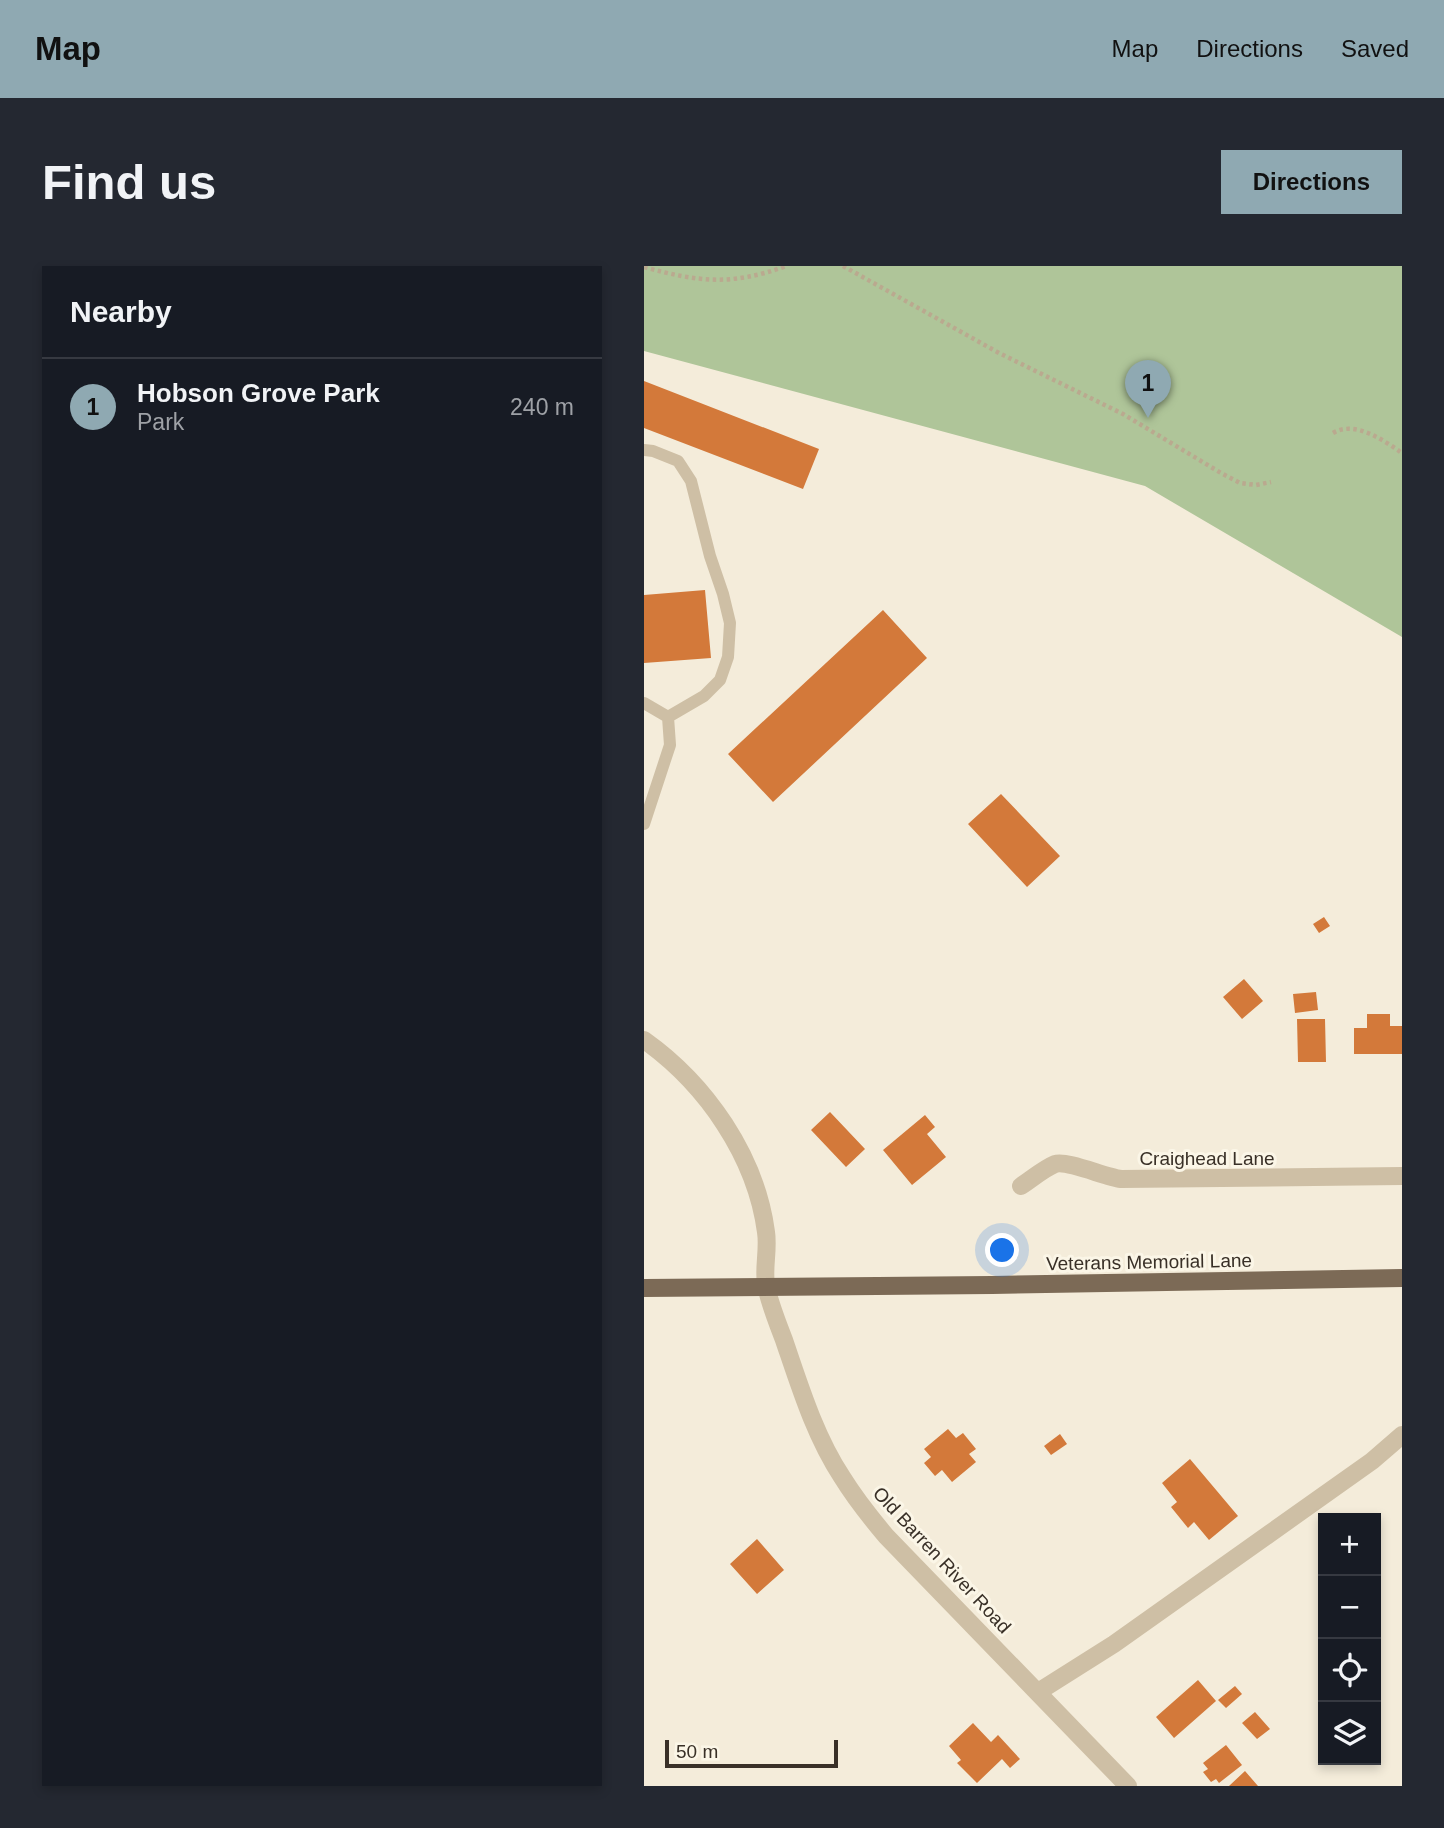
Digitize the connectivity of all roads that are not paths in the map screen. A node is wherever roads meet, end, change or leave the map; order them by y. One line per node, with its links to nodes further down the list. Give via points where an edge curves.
1 (644, 450): 3 (lane, via 678,461 691,481 730,623 728,657 720,680 704,696)
2 (644, 703): 3 (lane)
3 (668, 716): 4 (lane, via 670,745)
4 (644, 824)
5 (644, 1040): 9 (street, via 686,1076 735,1143 764,1218)
6 (1402, 1176): 7 (street, Craighead Lane, via 1121,1179 1065,1163 1047,1168)
7 (1021, 1186)
8 (1402, 1279): 9 (main road, Veterans Memorial Lane)
9 (766, 1287): 10 (main road, Veterans Memorial Lane); 12 (street, Old Barren River Road, via 811,1417 861,1506)
10 (644, 1288)
11 (1402, 1434): 12 (street, via 1372,1461 1114,1644)
12 (1038, 1692): 13 (street, Old Barren River Road)
13 (1128, 1786)

